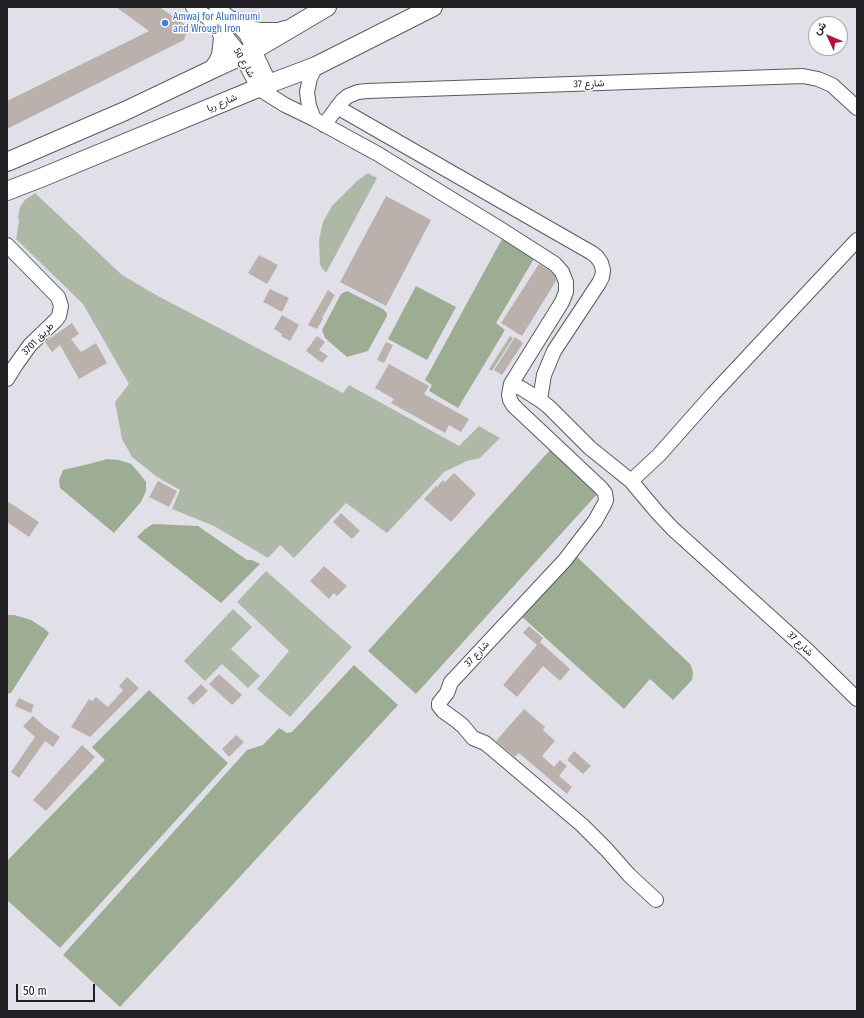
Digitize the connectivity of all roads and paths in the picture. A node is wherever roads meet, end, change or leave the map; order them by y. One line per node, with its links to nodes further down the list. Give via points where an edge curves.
1 (193, 7): 6 (street, شارع 50, via 207,17)
2 (216, 7): 6 (street, شارع 50)
3 (327, 7): 5 (main road)
4 (433, 7): 8 (main road, شارع ريا)
5 (297, 25): 6 (main road, via 279,32 260,32); 7 (main road)
6 (228, 26): 7 (street, شارع 50, via 234,46); 9 (main road, via 223,38 221,55)
7 (248, 53): 9 (main road); 10 (street, شارع 50)
8 (316, 66): 10 (main road, شارع ريا); 13 (street, via 307,92 309,106)
9 (213, 69): 14 (main road, via 125,111)
10 (264, 86): 13 (street, via 285,105); 15 (main road, شارع ريا)
11 (337, 106): 12 (street, شارع 37, via 348,96 367,91 803,76 832,86); 13 (street, شارع 37); 20 (street, via 597,257 603,270 602,277 554,351 544,375)
12 (857, 108)
13 (319, 122): 19 (street, via 378,154 502,230 556,264 562,272 566,282 562,302)
14 (7, 162)
15 (7, 191)
16 (857, 240): 21 (street, via 659,455)
17 (7, 245): 18 (street, طريق 3701, via 58,297 61,306 59,316 30,345)
18 (7, 379)
19 (511, 384): 20 (street, شارع 37); 23 (street, شارع 37, via 509,395 513,405 601,488 606,500 580,542 451,682 439,706 473,738 485,743 582,825)
20 (540, 400): 21 (street, شارع 37, via 590,448)
21 (631, 481): 22 (street, شارع 37, via 673,529)
22 (857, 699)
23 (656, 900)

